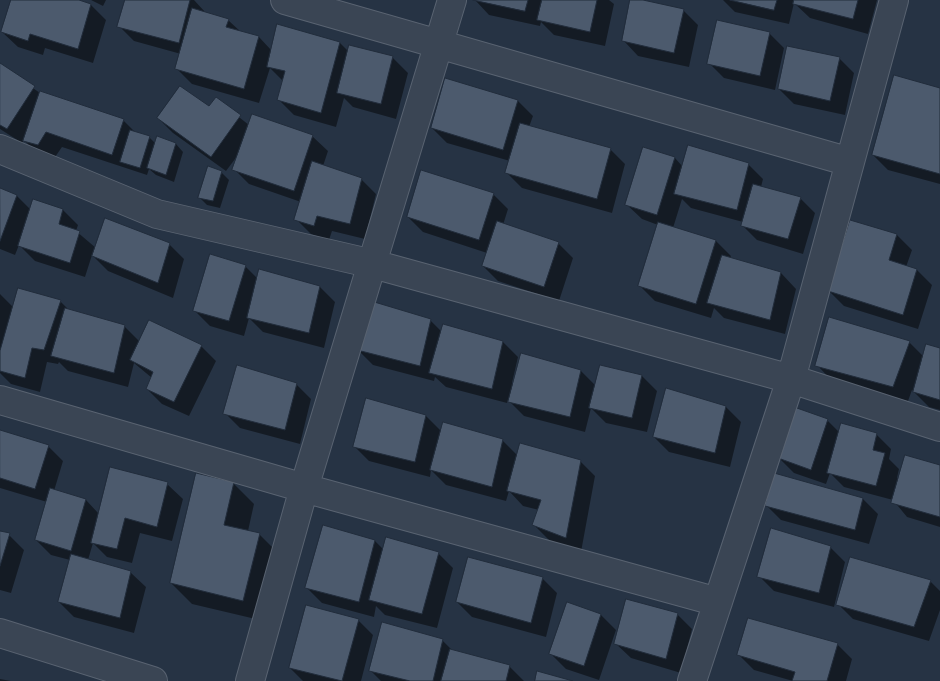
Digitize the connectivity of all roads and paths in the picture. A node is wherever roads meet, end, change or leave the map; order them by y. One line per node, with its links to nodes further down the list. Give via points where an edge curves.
1 (285, 0): 4 (street)
2 (452, 0): 4 (street)
3 (894, 0): 6 (street)
4 (438, 44): 6 (street); 7 (street)
5 (0, 149): 7 (street, via 157,214)
6 (850, 162): 8 (street)
7 (373, 264): 8 (street); 11 (street)
8 (791, 379): 10 (street); 12 (street)
9 (0, 400): 11 (street)
10 (940, 427)
11 (304, 488): 12 (street); 15 (street)
12 (718, 602): 16 (street)
13 (0, 633): 14 (street)
14 (153, 681)
15 (250, 681)
16 (692, 681)

